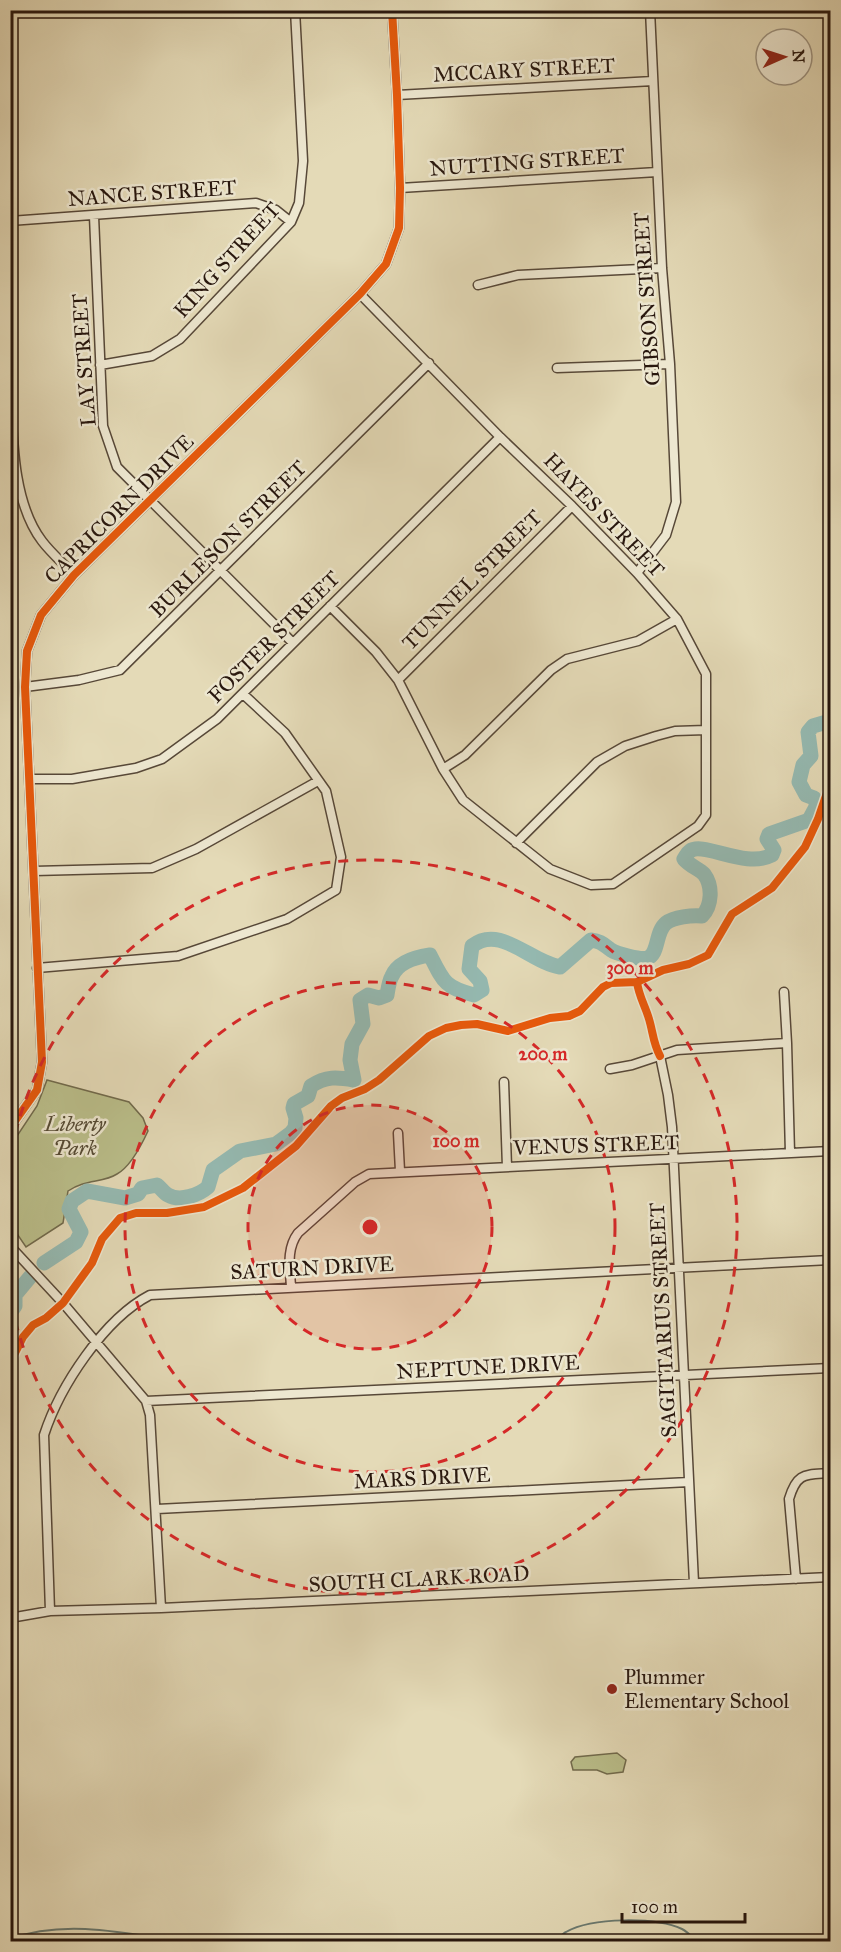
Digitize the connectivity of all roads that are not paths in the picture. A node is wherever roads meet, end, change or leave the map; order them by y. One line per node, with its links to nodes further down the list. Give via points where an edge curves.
1 (295, 10): 10 (street, KING STREET, via 303,161 299,203)
2 (392, 10): 5 (street, CAPRICORN DRIVE)
3 (650, 10): 4 (street, GIBSON STREET)
4 (653, 81): 5 (street, MCCARY STREET); 6 (street, GIBSON STREET)
5 (397, 96): 7 (street, CAPRICORN DRIVE)
6 (657, 172): 7 (street, NUTTING STREET); 11 (street, GIBSON STREET)
7 (400, 188): 13 (street, CAPRICORN DRIVE, via 399,228 386,264)
8 (94, 216): 9 (street, NANCE STREET); 10 (street, NANCE STREET, via 256,203 276,210); 16 (street, LAY STREET)
9 (10, 221)
10 (291, 222): 16 (street, KING STREET, via 180,339 152,356)
11 (662, 268): 12 (street, via 518,275); 15 (street, GIBSON STREET)
12 (478, 285)
13 (360, 294): 14 (street, HAYES STREET); 20 (street, CAPRICORN DRIVE)
14 (429, 363): 19 (street, HAYES STREET); 22 (street, BURLESON STREET)
15 (670, 364): 17 (street); 23 (street, GIBSON STREET, via 676,502 666,535)
16 (100, 365): 20 (street, LAY STREET, via 103,426 117,467)
17 (557, 368)
18 (10, 377): 24 (street, via 21,494 42,541)
19 (500, 437): 21 (street, HAYES STREET); 25 (street, FOSTER STREET)
20 (149, 500): 22 (street, LAY STREET); 24 (street, CAPRICORN DRIVE)
21 (572, 506): 23 (street, HAYES STREET); 28 (street, TUNNEL STREET)
22 (220, 572): 27 (street, LAY STREET); 29 (street, BURLESON STREET, via 120,670)
23 (637, 573): 26 (street, HAYES STREET)
24 (74, 575): 29 (street, CAPRICORN DRIVE, via 41,615 27,651)
25 (330, 606): 27 (street, FOSTER STREET); 28 (street)
26 (677, 619): 31 (street, HAYES STREET, via 706,674); 32 (street, via 638,641 567,659 465,755)
27 (292, 643): 30 (street, FOSTER STREET)
28 (398, 680): 32 (street)
29 (25, 687): 33 (street, CAPRICORN DRIVE)
30 (243, 694): 33 (street, FOSTER STREET, via 217,719 162,759 136,768 72,779); 34 (street, via 285,733)
31 (706, 730): 35 (street, via 656,736 625,746 597,762); 35 (street, HAYES STREET, via 706,815 698,826 613,884 591,885 550,869)
32 (443, 769): 35 (street, via 463,800)
33 (30, 779): 36 (street, CAPRICORN DRIVE)
34 (318, 781): 36 (street, via 196,849 152,868); 37 (street, via 326,791 341,857 336,890 287,919 178,956)
35 (516, 843)
36 (34, 871): 37 (street, CAPRICORN DRIVE)
37 (37, 968): 43 (street, CAPRICORN DRIVE, via 42,1062 37,1090)
38 (784, 992): 39 (street)
39 (787, 1044): 40 (street, via 677,1050); 46 (street)
40 (660, 1056): 41 (street); 47 (street, SAGITTARIUS STREET, via 668,1095)
41 (610, 1070)
42 (504, 1082): 48 (street)
43 (10, 1128)
44 (398, 1133): 49 (street)
45 (831, 1151): 46 (street, VENUS STREET)
46 (790, 1153): 47 (street, VENUS STREET)
47 (673, 1160): 48 (street, VENUS STREET); 52 (street, SAGITTARIUS STREET)
48 (507, 1167): 49 (street, VENUS STREET)
49 (400, 1171): 53 (street, VENUS STREET, via 369,1173 298,1233 289,1255)
50 (10, 1246): 54 (street)
51 (831, 1260): 52 (street, SATURN DRIVE)
52 (678, 1268): 53 (street, SATURN DRIVE); 56 (street, SAGITTARIUS STREET)
53 (291, 1287): 54 (street, SATURN DRIVE, via 150,1295 136,1302)
54 (95, 1341): 57 (street); 65 (street, SATURN DRIVE, via 51,1413 44,1435)
55 (831, 1368): 56 (street, NEPTUNE DRIVE)
56 (683, 1376): 57 (street, NEPTUNE DRIVE); 59 (street, SAGITTARIUS STREET)
57 (147, 1401): 60 (street)
58 (831, 1473): 62 (street, via 806,1474 792,1487 789,1499)
59 (688, 1482): 60 (street, MARS DRIVE); 63 (street, SAGITTARIUS STREET)
60 (157, 1509): 64 (street)
61 (831, 1577): 62 (street, SOUTH CLARK ROAD)
62 (796, 1579): 63 (street, SOUTH CLARK ROAD)
63 (694, 1583): 64 (street, SOUTH CLARK ROAD)
64 (161, 1608): 65 (street, SOUTH CLARK ROAD)
65 (50, 1611): 66 (street, SOUTH CLARK ROAD)
66 (10, 1618)

